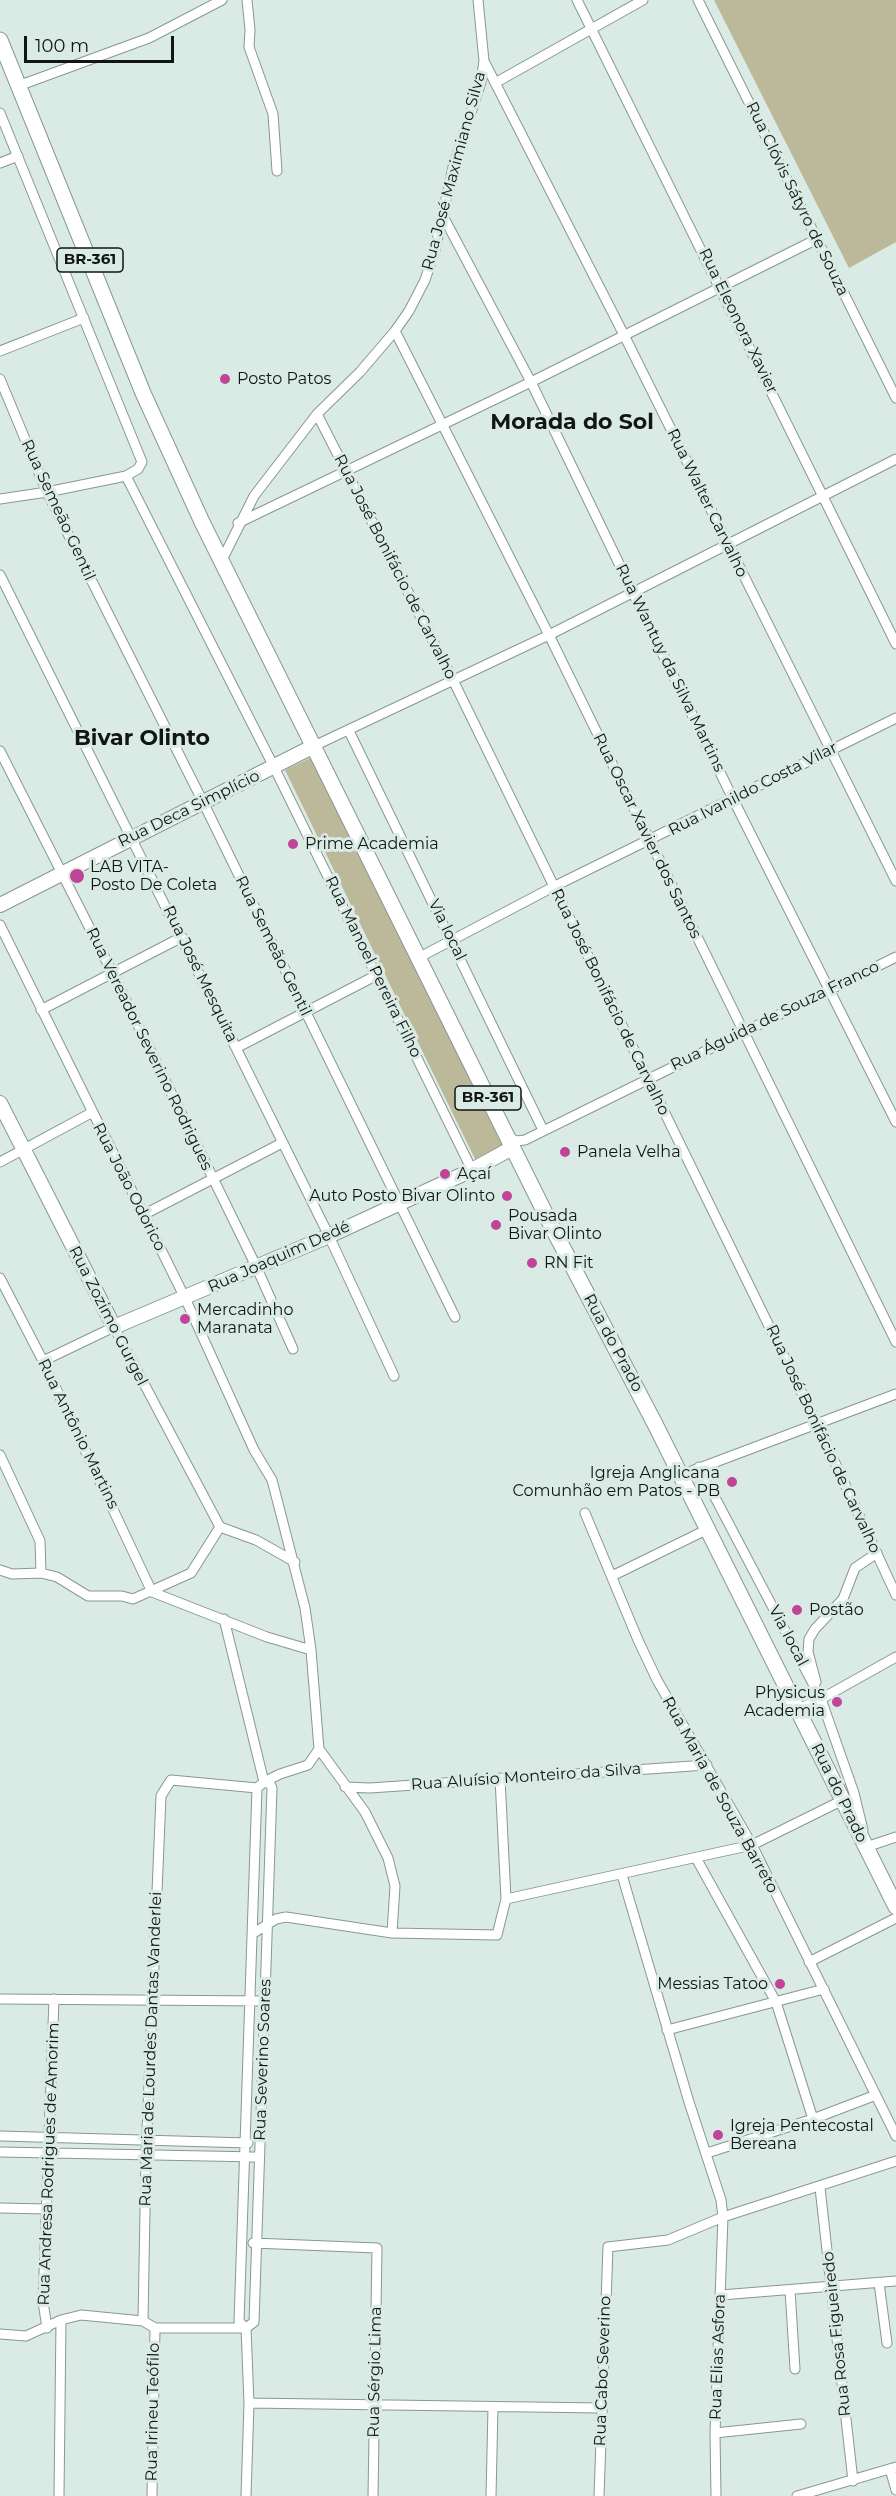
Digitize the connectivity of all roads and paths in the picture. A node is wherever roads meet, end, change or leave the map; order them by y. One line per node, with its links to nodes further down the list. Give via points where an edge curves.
1 (222, 0): 11 (street, via 149,38)
2 (247, 0): 15 (street, via 249,47 273,114)
3 (478, 0): 9 (street, Rua José Maximiano Silva)
4 (577, 0): 7 (street, Rua Eleonora Xavier)
5 (643, 0): 7 (street)
6 (698, 0): 17 (street, Rua Clóvis Sátyro de Souza)
7 (591, 28): 10 (street); 18 (street, Rua Eleonora Xavier)
8 (0, 40): 11 (main road, BR-361)
9 (484, 61): 10 (street, Rua Walter Carvalho); 16 (street, Rua José Maximiano Silva)
10 (495, 83): 21 (street, Rua Walter Carvalho)
11 (18, 86): 36 (main road, BR-361, via 148,403)
12 (0, 113): 13 (street)
13 (18, 156): 14 (street); 19 (street)
14 (0, 163)
15 (277, 171)
16 (443, 216): 20 (street, Rua José Maximiano Silva, via 424,280); 24 (street, Rua Wantuy da Silva Martins)
17 (817, 239): 18 (street); 25 (street, Rua Clóvis Sátyro de Souza)
18 (721, 288): 21 (street); 32 (street, Rua Eleonora Xavier)
19 (84, 318): 22 (street); 30 (street, via 141,458 141,466)
20 (395, 331): 26 (street, Rua José Maximiano Silva); 27 (street, Rua Oscar Xavier dos Santos)
21 (624, 334): 24 (street); 35 (street, Rua Walter Carvalho)
22 (0, 351)
23 (0, 379): 31 (street, Rua Semeão Gentil)
24 (531, 382): 27 (street); 38 (street, Rua Wantuy da Silva Martins)
25 (896, 398)
26 (317, 414): 29 (street, Rua José Bonifácio de Carvalho); 34 (street, Rua José Maximiano Silva)
27 (441, 424): 29 (street); 39 (street, Rua Oscar Xavier dos Santos)
28 (896, 459): 32 (street)
29 (347, 473): 34 (street); 41 (street, Rua José Bonifácio de Carvalho)
30 (126, 476): 31 (street); 47 (street, Rua Manoel Pereira Filho)
31 (47, 492): 33 (street); 49 (street, Rua Semeão Gentil)
32 (824, 496): 35 (street); 40 (street, Rua Eleonora Xavier)
33 (0, 499)
34 (238, 523): 36 (street, Rua José Maximiano Silva)
35 (728, 543): 38 (street); 45 (street, Rua Walter Carvalho)
36 (221, 562): 44 (main road, BR-361)
37 (0, 575): 50 (street, Rua José Mesquita)
38 (634, 592): 39 (street); 48 (street, Rua Wantuy da Silva Martins)
39 (549, 635): 41 (street); 51 (street, Rua Oscar Xavier dos Santos)
40 (896, 644)
41 (453, 680): 43 (street); 54 (street, Rua José Bonifácio de Carvalho)
42 (896, 717): 45 (street, Rua Ivanildo Costa Vilar)
43 (349, 731): 44 (street); 58 (street, Via local)
44 (314, 746): 47 (street, Rua Deca Simplício); 60 (main road, Rua do Prado / BR-361)
45 (829, 750): 48 (street, Rua Ivanildo Costa Vilar); 53 (street, Rua Walter Carvalho)
46 (0, 751): 52 (street, Rua Vereador Severino Rodrigues)
47 (274, 767): 49 (street, Rua Deca Simplício); 62 (street, Rua Manoel Pereira Filho)
48 (733, 799): 51 (street, Rua Ivanildo Costa Vilar); 63 (street, Rua Wantuy da Silva Martins)
49 (204, 804): 50 (street, Rua Deca Simplício); 65 (street, Rua Semeão Gentil)
50 (132, 837): 52 (street, Rua Deca Simplício); 57 (street, Rua José Mesquita)
51 (649, 841): 54 (street, Rua Ivanildo Costa Vilar); 66 (street, Rua Oscar Xavier dos Santos)
52 (61, 873): 55 (street, Rua Deca Simplício); 61 (street, Rua Vereador Severino Rodrigues)
53 (896, 881)
54 (553, 887): 58 (street, Rua Ivanildo Costa Vilar); 68 (street, Rua José Bonifácio de Carvalho)
55 (0, 905)
56 (0, 925): 64 (street, Rua João Odorico)
57 (182, 937): 61 (street); 67 (street, Rua José Mesquita)
58 (452, 940): 60 (street, Rua Ivanildo Costa Vilar); 72 (street, Via local)
59 (896, 957): 63 (street, Rua Águida de Souza Franco)
60 (417, 958): 74 (main road, Rua do Prado / BR-361)
61 (112, 972): 64 (street); 78 (street, Rua Vereador Severino Rodrigues)
62 (377, 975): 65 (street); 77 (street, Rua Manoel Pereira Filho)
63 (830, 989): 66 (street, Rua Águida de Souza Franco); 71 (street, Rua Wantuy da Silva Martins)
64 (41, 1010): 70 (street, Rua João Odorico)
65 (305, 1011): 67 (street); 79 (street, Rua Semeão Gentil)
66 (745, 1032): 68 (street, Rua Águida de Souza Franco); 87 (street, Rua Oscar Xavier dos Santos)
67 (236, 1048): 73 (street, Rua José Mesquita)
68 (649, 1079): 72 (street, Rua Águida de Souza Franco); 92 (street, Rua José Bonifácio de Carvalho)
69 (0, 1103): 75 (street, Rua Zozimo Gurgel)
70 (91, 1113): 75 (street); 80 (street, Rua João Odorico)
71 (896, 1122)
72 (543, 1130): 74 (street, Rua Águida de Souza Franco)
73 (282, 1143): 78 (street); 81 (street, Rua José Mesquita)
74 (516, 1146): 77 (street, Rua Joaquim Dedé); 95 (main road, Rua do Prado / BR-361)
75 (24, 1151): 76 (street); 86 (street, Rua Zozimo Gurgel)
76 (0, 1162)
77 (472, 1170): 79 (street, Rua Joaquim Dedé)
78 (213, 1178): 80 (street); 82 (street, Rua Vereador Severino Rodrigues)
79 (399, 1202): 81 (street, Rua Joaquim Dedé); 85 (street, Rua Semeão Gentil)
80 (143, 1215): 84 (street, Rua João Odorico)
81 (329, 1236): 82 (street, Rua Joaquim Dedé); 90 (street, Rua José Mesquita)
82 (256, 1266): 84 (street, Rua Joaquim Dedé); 88 (street, Rua Vereador Severino Rodrigues)
83 (0, 1278): 89 (street, Rua Antônio Martins)
84 (184, 1298): 86 (street, Rua Joaquim Dedé); 100 (street, Rua João Odorico, via 254,1450 272,1480)
85 (455, 1317)
86 (114, 1327): 89 (street, Rua Joaquim Dedé); 97 (street, Rua Zozimo Gurgel)
87 (896, 1342)
88 (292, 1350)
89 (43, 1361): 104 (street, Rua Antônio Martins)
90 (394, 1376)
91 (896, 1394): 92 (street)
92 (817, 1424): 94 (street); 99 (street, Rua José Bonifácio de Carvalho)
93 (0, 1455): 102 (street, via 40,1541)
94 (699, 1467): 95 (street); 109 (street, Via local)
95 (681, 1475): 98 (main road, Rua do Prado / BR-361)
96 (585, 1513): 103 (street, Rua Maria de Souza Barreto)
97 (220, 1527): 100 (street, via 256,1540); 104 (street, via 191,1573)
98 (708, 1529): 103 (street); 110 (main road, Rua do Prado / BR-361)
99 (877, 1553): 105 (street, Rua José Bonifácio de Carvalho); 109 (street, via 855,1568 843,1599 809,1639 808,1652)
100 (295, 1562): 107 (street, Rua João Odorico)
101 (0, 1570): 102 (street, via 12,1574)
102 (41, 1573): 104 (street, via 57,1576 88,1596 133,1599)
103 (612, 1576): 112 (street, Rua Maria de Souza Barreto, via 674,1714)
104 (152, 1592): 106 (street)
105 (896, 1595)
106 (224, 1619): 107 (street); 114 (street)
107 (311, 1650): 111 (street, Rua João Odorico)
108 (896, 1657): 109 (street)
109 (821, 1699): 110 (street); 119 (street, Via local, via 854,1793)
110 (798, 1709): 116 (main road, Rua do Prado / BR-361)
111 (319, 1749): 114 (street, via 308,1766 280,1774); 115 (street)
112 (707, 1765): 113 (street, Rua Aluísio Monteiro da Silva); 118 (street, Rua Maria de Souza Barreto)
113 (500, 1778): 115 (street, Rua Aluísio Monteiro da Silva); 122 (street)
114 (264, 1786): 125 (street, Rua Severino Soares); 127 (street, Rua Severino Soares); 132 (street, Rua Maria de Lourdes Dantas Vanderlei, via 171,1780 161,1796)
115 (345, 1787): 126 (street, via 365,1812 388,1858 395,1886)
116 (843, 1800): 118 (street); 119 (main road, Rua do Prado / BR-361)
117 (896, 1837): 119 (street)
118 (752, 1845): 120 (street); 128 (street, Rua Maria de Souza Barreto)
119 (866, 1847): 123 (main road, Rua do Prado / BR-361)
120 (696, 1858): 121 (street); 135 (street)
121 (622, 1875): 122 (street); 136 (street, Rua Elias Asfora)
122 (506, 1899): 126 (street, via 497,1935)
123 (896, 1907)
124 (896, 1918): 128 (street)
125 (268, 1925): 126 (street, via 286,1917); 127 (street); 134 (street, Rua Severino Soares)
126 (392, 1933)
127 (252, 1934): 133 (street, Rua Severino Soares)
128 (809, 1962): 129 (street, Rua Maria de Souza Barreto)
129 (824, 1989): 135 (street); 137 (street, Rua Maria de Souza Barreto)
130 (0, 1999): 131 (street)
131 (54, 2000): 132 (street); 141 (street, Rua Andresa Rodrigues de Amorim)
132 (151, 2001): 133 (street); 142 (street, Rua Maria de Lourdes Dantas Vanderlei)
133 (250, 2001): 134 (street); 143 (street, Rua Severino Soares)
134 (266, 2001): 144 (street, Rua Severino Soares)
135 (776, 2002): 136 (street); 138 (street)
136 (667, 2030): 146 (street, Rua Elias Asfora)
137 (876, 2095): 138 (street); 140 (street, Rua Maria de Souza Barreto)
138 (813, 2119): 146 (street)
139 (0, 2136): 141 (street)
140 (896, 2136)
141 (49, 2138): 142 (street); 147 (street, Rua Andresa Rodrigues de Amorim)
142 (146, 2139): 143 (street); 148 (street, Rua Maria de Lourdes Dantas Vanderlei)
143 (244, 2143): 144 (street); 149 (street, Rua Severino Soares)
144 (259, 2143): 150 (street, Rua Severino Soares)
145 (0, 2152): 147 (street)
146 (707, 2153): 155 (street, Rua Elias Asfora)
147 (48, 2154): 148 (street); 154 (street, Rua Andresa Rodrigues de Amorim)
148 (146, 2155): 149 (street); 164 (street, Rua Maria de Lourdes Dantas Vanderlei)
149 (244, 2157): 150 (street); 156 (street, Rua Severino Soares)
150 (258, 2157): 157 (street, Rua Severino Soares)
151 (896, 2161): 152 (street)
152 (820, 2188): 155 (street); 160 (street, Rua Rosa Figueiredo)
153 (0, 2208): 154 (street)
154 (47, 2209): 165 (street, Rua Andresa Rodrigues de Amorim, via 43,2302)
155 (723, 2217): 162 (street, Rua Elias Asfora); 174 (street, Rua Cabo Severino, via 668,2240 608,2247)
156 (242, 2242): 157 (street); 167 (street, Rua Severino Soares, via 239,2322)
157 (256, 2244): 167 (street, Rua Severino Soares, via 254,2322); 172 (street, Rua Sérgio Lima, via 377,2248)
158 (896, 2281): 159 (street)
159 (879, 2283): 160 (street); 169 (street)
160 (832, 2287): 161 (street); 178 (street, Rua Rosa Figueiredo)
161 (790, 2290): 162 (street); 170 (street)
162 (721, 2295): 176 (street, Rua Elias Asfora)
163 (61, 2320): 164 (street, via 81,2315); 165 (street); 181 (street)
164 (143, 2321): 166 (street)
165 (47, 2328): 168 (street, via 26,2336)
166 (155, 2328): 167 (street); 182 (street, Rua Irineu Teófilo)
167 (246, 2328): 171 (street, Rua Severino Soares)
168 (0, 2334)
169 (887, 2343)
170 (795, 2369)
171 (249, 2403): 172 (street); 183 (street, Rua Severino Soares)
172 (375, 2406): 173 (street); 184 (street, Rua Sérgio Lima)
173 (493, 2407): 174 (street); 185 (street)
174 (601, 2408): 186 (street, Rua Cabo Severino)
175 (801, 2424): 176 (street)
176 (715, 2433): 187 (street, Rua Elias Asfora)
177 (893, 2468): 178 (street); 179 (street)
178 (852, 2481): 180 (street)
179 (896, 2490)
180 (814, 2494): 188 (street)
181 (59, 2496)
182 (152, 2496)
183 (246, 2496)
184 (373, 2496)
185 (490, 2496)
186 (599, 2496)
187 (716, 2496)
188 (797, 2496)

